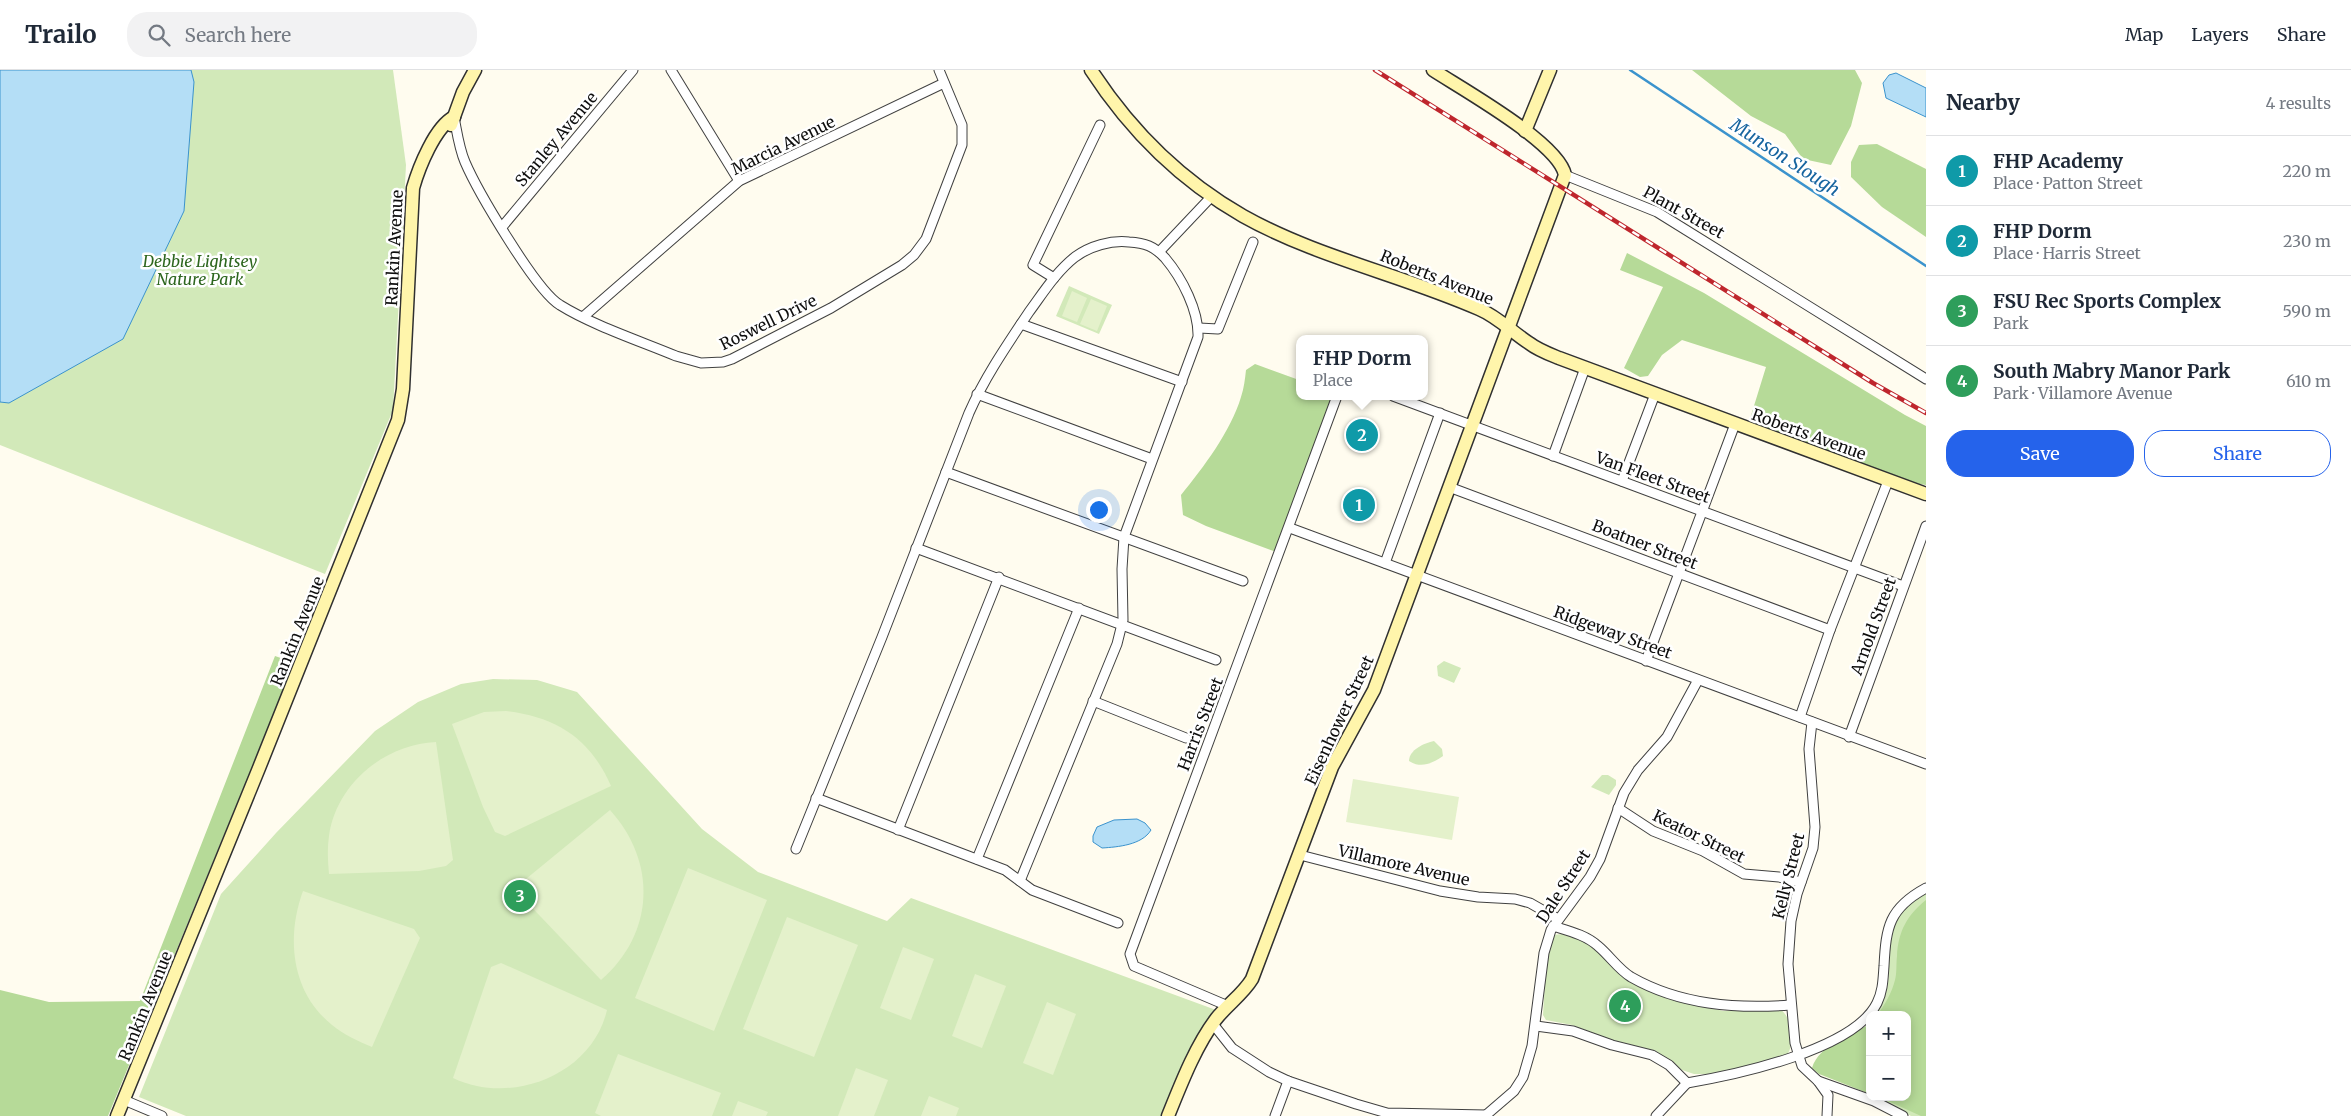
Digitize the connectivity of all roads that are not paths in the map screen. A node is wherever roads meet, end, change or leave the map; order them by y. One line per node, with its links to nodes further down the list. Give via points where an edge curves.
1 (475, 70): 9 (street, Rankin Avenue)
2 (633, 70): 15 (street, Stanley Avenue)
3 (671, 70): 13 (street)
4 (939, 70): 8 (street, Roswell Drive)
5 (1091, 70): 14 (street, Roberts Avenue, via 1143,138 1171,165)
6 (1433, 70): 11 (street)
7 (1550, 70): 11 (street)
8 (944, 83): 13 (street, Marcia Avenue); 19 (street, Roswell Drive, via 962,125 962,145 926,239 902,265 830,308 723,362 689,361)
9 (454, 117): 15 (street, Roswell Drive, via 464,160); 85 (street, Rankin Avenue, via 451,125 434,142 416,175 413,188 403,389 398,420)
10 (1100, 125): 18 (street, via 1033,265)
11 (1525, 130): 12 (street, via 1558,160)
12 (1565, 175): 22 (street, Eisenhower Street); 26 (street, Plant Street, via 1657,212)
13 (739, 181): 19 (street, Marcia Avenue)
14 (1212, 196): 17 (street); 22 (street, Roberts Avenue, via 1273,230 1481,310)
15 (502, 227): 19 (street, Roswell Drive, via 554,301)
16 (1253, 242): 21 (street, via 1218,329)
17 (1160, 252): 18 (street, via 1146,244 1127,241 1102,244 1076,257); 21 (street, via 1187,296 1197,317)
18 (1054, 278): 20 (street)
19 (583, 317)
20 (1021, 324): 27 (street); 28 (street)
21 (1198, 328): 27 (street, via 1195,349)
22 (1509, 328): 23 (street, Roberts Avenue); 24 (street, Eisenhower Street)
23 (1530, 344): 24 (street, via 1511,342); 25 (street, Roberts Avenue)
24 (1500, 350): 34 (street, Eisenhower Street)
25 (1585, 368): 29 (street, Roberts Avenue); 35 (street)
26 (1926, 379)
27 (1182, 382): 36 (street)
28 (977, 394): 36 (street); 37 (street)
29 (1655, 394): 33 (street, Roberts Avenue); 39 (street)
30 (1336, 400): 44 (street, Harris Street)
31 (1403, 400): 32 (street, Van Fleet Street)
32 (1440, 414): 34 (street, Van Fleet Street); 47 (street)
33 (1735, 424): 38 (street, Roberts Avenue); 42 (street)
34 (1472, 426): 35 (street, Van Fleet Street); 40 (street, Eisenhower Street)
35 (1553, 456): 39 (street, Van Fleet Street)
36 (1152, 459): 45 (street)
37 (946, 472): 45 (street); 46 (street)
38 (1888, 480): 41 (street, Roberts Avenue); 48 (street)
39 (1622, 481): 42 (street, Van Fleet Street)
40 (1449, 487): 49 (street, Boatner Street); 50 (street, Eisenhower Street)
41 (1926, 494)
42 (1702, 511): 48 (street, Van Fleet Street); 49 (street)
43 (1926, 526): 53 (street, Arnold Street)
44 (1290, 528): 47 (street, Ridgeway Street); 78 (street, Harris Street, via 1130,954 1134,966)
45 (1124, 538): 52 (street); 55 (street)
46 (916, 548): 51 (street); 66 (street)
47 (1385, 563): 50 (street, Ridgeway Street)
48 (1855, 568): 53 (street, Van Fleet Street); 56 (street)
49 (1679, 573): 56 (street, Boatner Street); 58 (street)
50 (1417, 575): 58 (street, Ridgeway Street); 70 (street, Eisenhower Street, via 1374,690 1335,760)
51 (999, 577): 54 (street); 68 (street)
52 (1243, 581)
53 (1903, 586): 63 (street, Arnold Street)
54 (1079, 608): 55 (street); 71 (street)
55 (1122, 624): 57 (street); 60 (street)
56 (1830, 630): 61 (street)
57 (1216, 660)
58 (1646, 660): 59 (street, Ridgeway Street)
59 (1698, 680): 61 (street, Ridgeway Street); 67 (street, Dale Street, via 1667,737 1635,776)
60 (1093, 701): 64 (street); 72 (street)
61 (1800, 717): 62 (street, Ridgeway Street)
62 (1812, 722): 63 (street, Ridgeway Street); 73 (street, Kelly Street, via 1810,756 1815,827 1813,848)
63 (1849, 736): 65 (street, Ridgeway Street)
64 (1186, 738)
65 (1926, 764)
66 (816, 798): 68 (street); 69 (street)
67 (1618, 808): 73 (street, Keator Street, via 1653,832 1696,848 1744,874); 76 (street, Dale Street, via 1600,859)
68 (898, 830): 71 (street)
69 (796, 849)
70 (1300, 855): 76 (street, Villamore Avenue, via 1440,891 1515,898 1530,902); 78 (street, Eisenhower Street, via 1252,978 1247,988)
71 (977, 860): 72 (street, via 1005,870)
72 (1020, 881): 75 (street, via 1032,890)
73 (1801, 882): 77 (street, Kelly Street, via 1789,935)
74 (1926, 888): 81 (street, via 1901,904 1890,921 1883,987 1868,1017 1838,1036)
75 (1118, 923)
76 (1556, 923): 77 (street, Villamore Avenue, via 1597,945 1631,977 1673,994 1728,1007); 80 (street, Dale Street, via 1544,953)
77 (1790, 1005): 81 (street, Kelly Street)
78 (1228, 1006): 79 (street, Eisenhower Street)
79 (1213, 1024): 82 (street, via 1232,1048); 89 (street, Eisenhower Street, via 1186,1073)
80 (1536, 1026): 84 (street, via 1573,1031 1652,1055 1669,1065); 91 (street, Dale Street, via 1519,1085)
81 (1799, 1054): 83 (street, Kelly Street, via 1802,1066); 84 (street, via 1738,1074)
82 (1288, 1081): 86 (street); 90 (street)
83 (1818, 1081): 93 (street, Kelly Street, via 1828,1095); 94 (street, via 1874,1101)
84 (1688, 1083): 92 (street)
85 (124, 1100): 87 (street, Rankin Avenue); 88 (street)
86 (1386, 1114): 91 (street)
87 (117, 1116)
88 (162, 1116)
89 (1168, 1116)
90 (1275, 1116)
91 (1486, 1116)
92 (1656, 1116)
93 (1828, 1116)
94 (1903, 1116)

